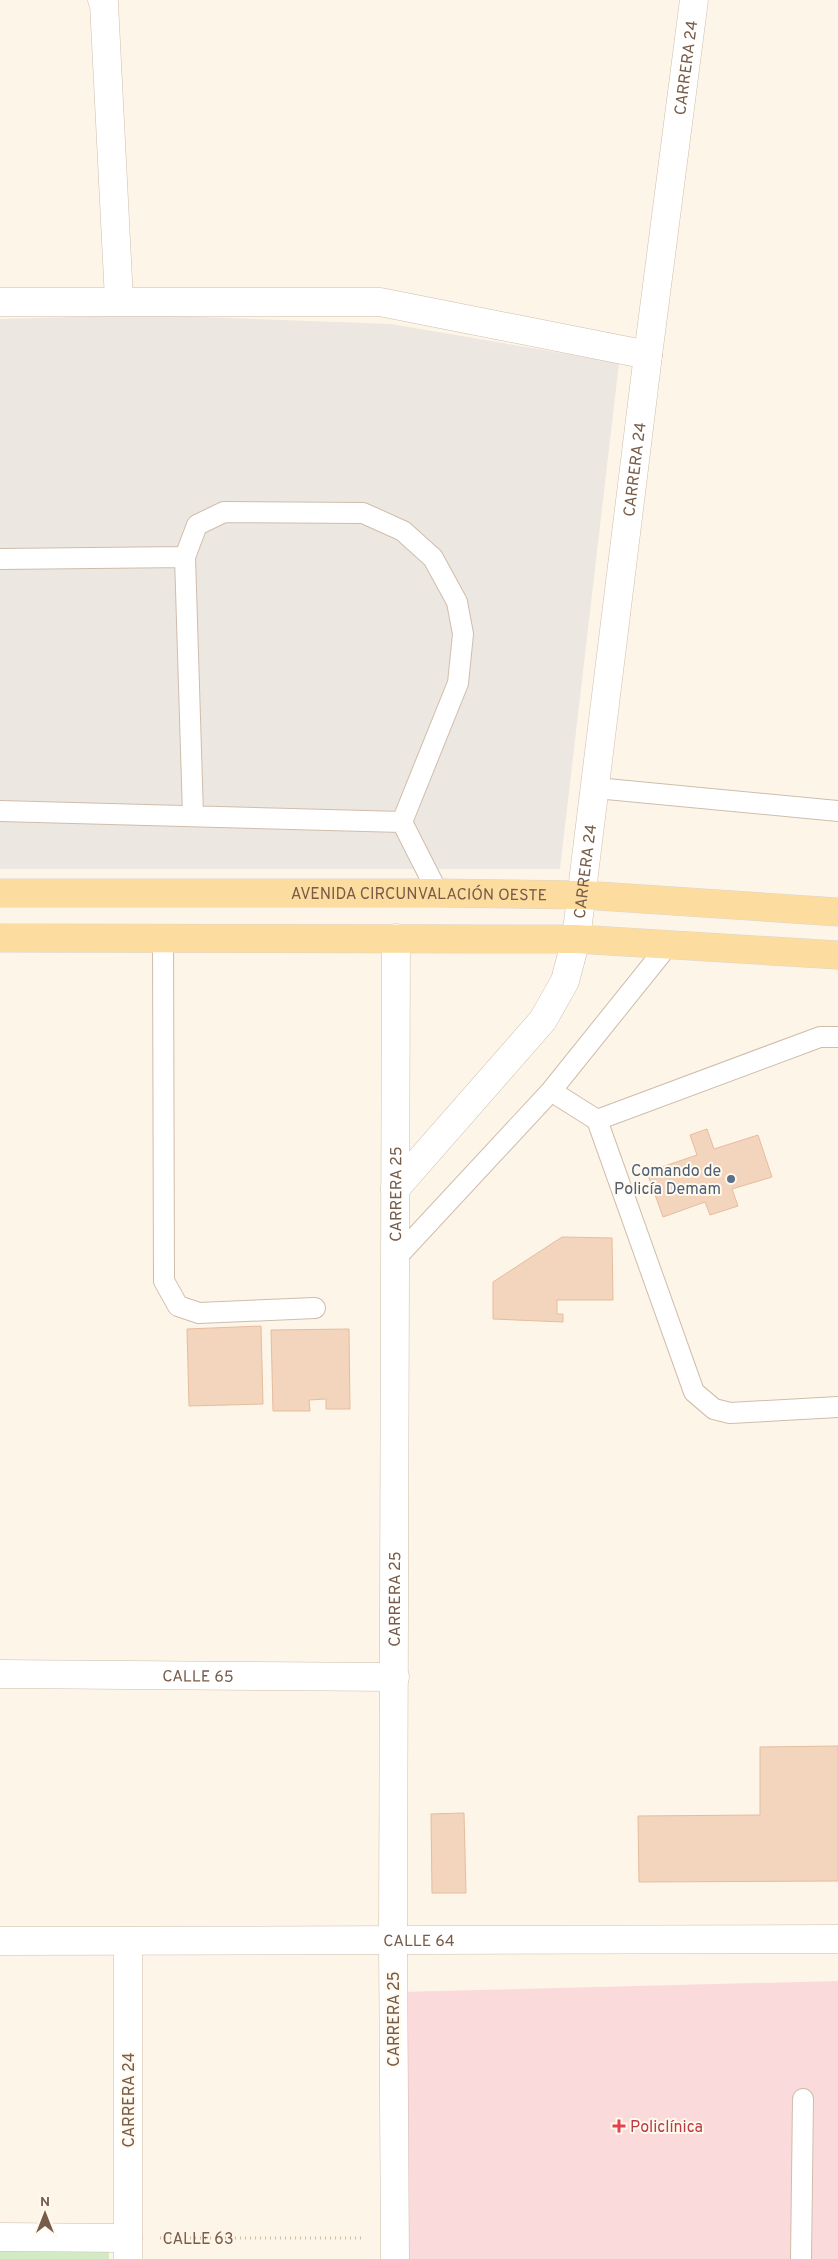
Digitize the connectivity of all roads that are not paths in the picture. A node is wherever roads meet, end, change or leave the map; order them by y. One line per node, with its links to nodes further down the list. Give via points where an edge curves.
1 (102, 0): 3 (street)
2 (694, 0): 5 (street, CARRERA 24)
3 (119, 300): 4 (street); 5 (street, via 380,302)
4 (0, 302)
5 (648, 355): 8 (street, CARRERA 24)
6 (185, 557): 7 (lane); 11 (lane); 12 (lane, via 197,524 224,512 363,513 402,531 433,558 457,602 463,634 458,683)
7 (0, 559)
8 (596, 788): 10 (lane); 15 (street, CARRERA 24)
9 (0, 811): 11 (lane)
10 (838, 811)
11 (192, 815): 12 (lane)
12 (402, 822): 14 (lane)
13 (0, 893): 14 (main road, AVENIDA CIRCUNVALACIÓN OESTE)
14 (438, 893): 15 (main road, AVENIDA CIRCUNVALACIÓN OESTE)
15 (583, 895): 16 (main road, AVENIDA CIRCUNVALACIÓN OESTE); 20 (street, CARRERA 24)
16 (838, 912)
17 (0, 938): 18 (main road)
18 (163, 938): 19 (main road); 28 (lane, via 164,1281 178,1306 199,1313)
19 (396, 938): 20 (main road); 26 (street, CARRERA 25)
20 (576, 939): 21 (main road); 26 (street, CARRERA 24, via 565,981 543,1020)
21 (669, 944): 22 (main road); 24 (lane)
22 (838, 955)
23 (838, 1037): 25 (lane, via 820,1037)
24 (551, 1091): 25 (lane); 27 (lane)
25 (597, 1120): 29 (lane, via 694,1392 714,1409 730,1413)
26 (395, 1190): 27 (street, CARRERA 25)
27 (395, 1259): 31 (street, CARRERA 25)
28 (315, 1308)
29 (838, 1407)
30 (0, 1674): 31 (street, CALLE 65)
31 (395, 1678): 34 (street, CARRERA 25)
32 (838, 1939): 34 (street, CALLE 64)
33 (128, 1941): 34 (street, CALLE 64); 35 (street, CALLE 64); 38 (street, CARRERA 24)
34 (393, 1941): 39 (street, CARRERA 25)
35 (0, 1942)
36 (803, 2099): 40 (lane)
37 (0, 2236): 38 (street)
38 (128, 2248)
39 (395, 2249)
40 (801, 2259)

